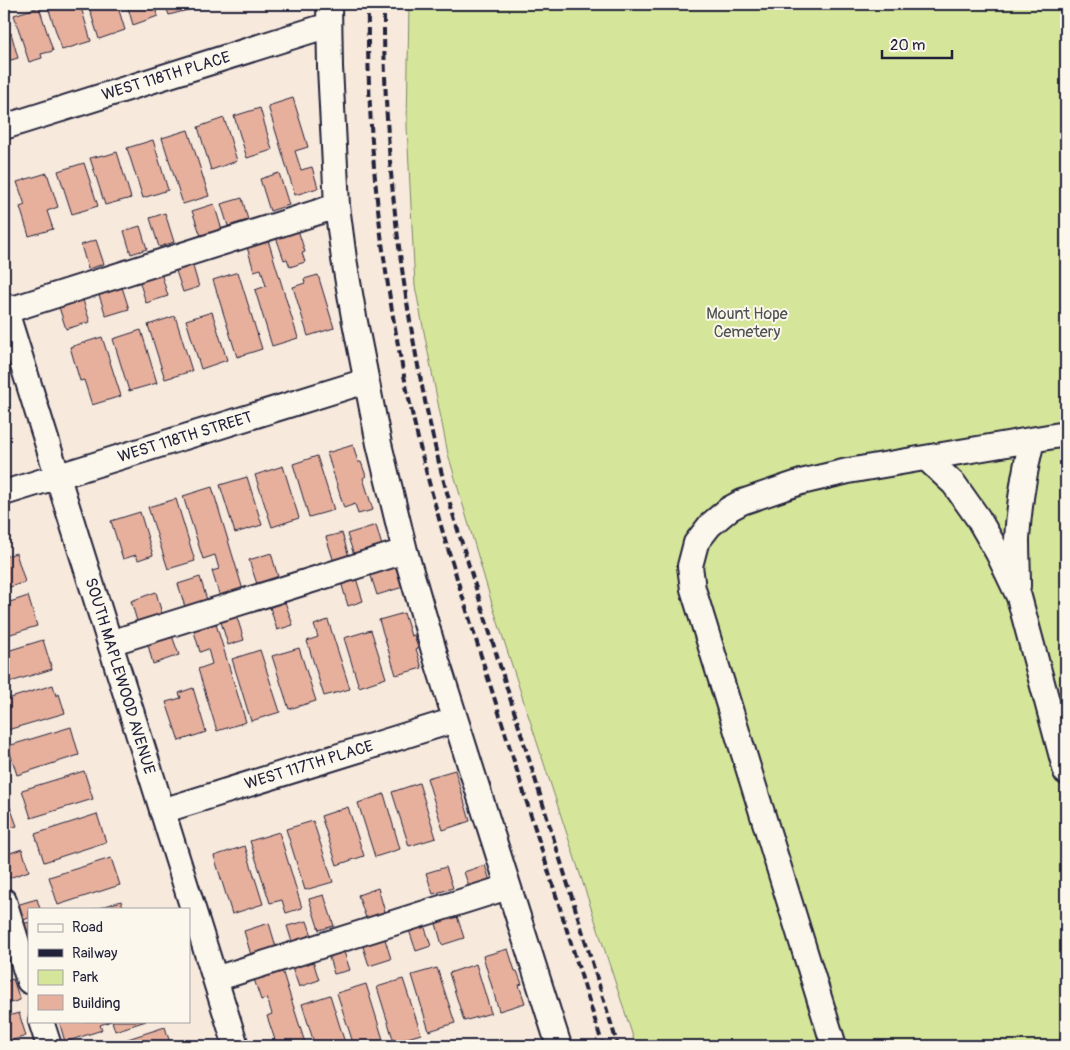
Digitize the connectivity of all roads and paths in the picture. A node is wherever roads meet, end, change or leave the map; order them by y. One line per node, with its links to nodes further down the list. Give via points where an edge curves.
1 (329, 14): 2 (street, WEST 118TH PLACE); 3 (street)
2 (4, 127)
3 (337, 206): 4 (street); 5 (street)
4 (5, 308): 9 (street, SOUTH MAPLEWOOD AVENUE)
5 (366, 381): 9 (street, WEST 118TH STREET); 11 (street)
6 (1066, 434): 7 (street)
7 (1032, 440): 8 (street); 12 (street, via 1020,500 1017,541)
8 (926, 458): 12 (street, via 954,484 978,518); 25 (street, via 802,482 742,502 710,525 696,543 690,566 693,589)
9 (58, 476): 10 (street, WEST 118TH STREET); 13 (street, SOUTH MAPLEWOOD AVENUE)
10 (4, 493)
11 (405, 552): 13 (street); 14 (street)
12 (1019, 597): 15 (street)
13 (110, 643): 16 (street, SOUTH MAPLEWOOD AVENUE)
14 (455, 720): 16 (street, WEST 117TH PLACE); 17 (street)
15 (1066, 772)
16 (162, 811): 20 (street, SOUTH MAPLEWOOD AVENUE)
17 (508, 887): 20 (street); 24 (street)
18 (4, 901): 19 (street)
19 (28, 978)
20 (215, 978): 23 (street, SOUTH MAPLEWOOD AVENUE)
21 (41, 1022): 22 (street)
22 (49, 1046)
23 (236, 1046)
24 (559, 1046)
25 (834, 1046)

